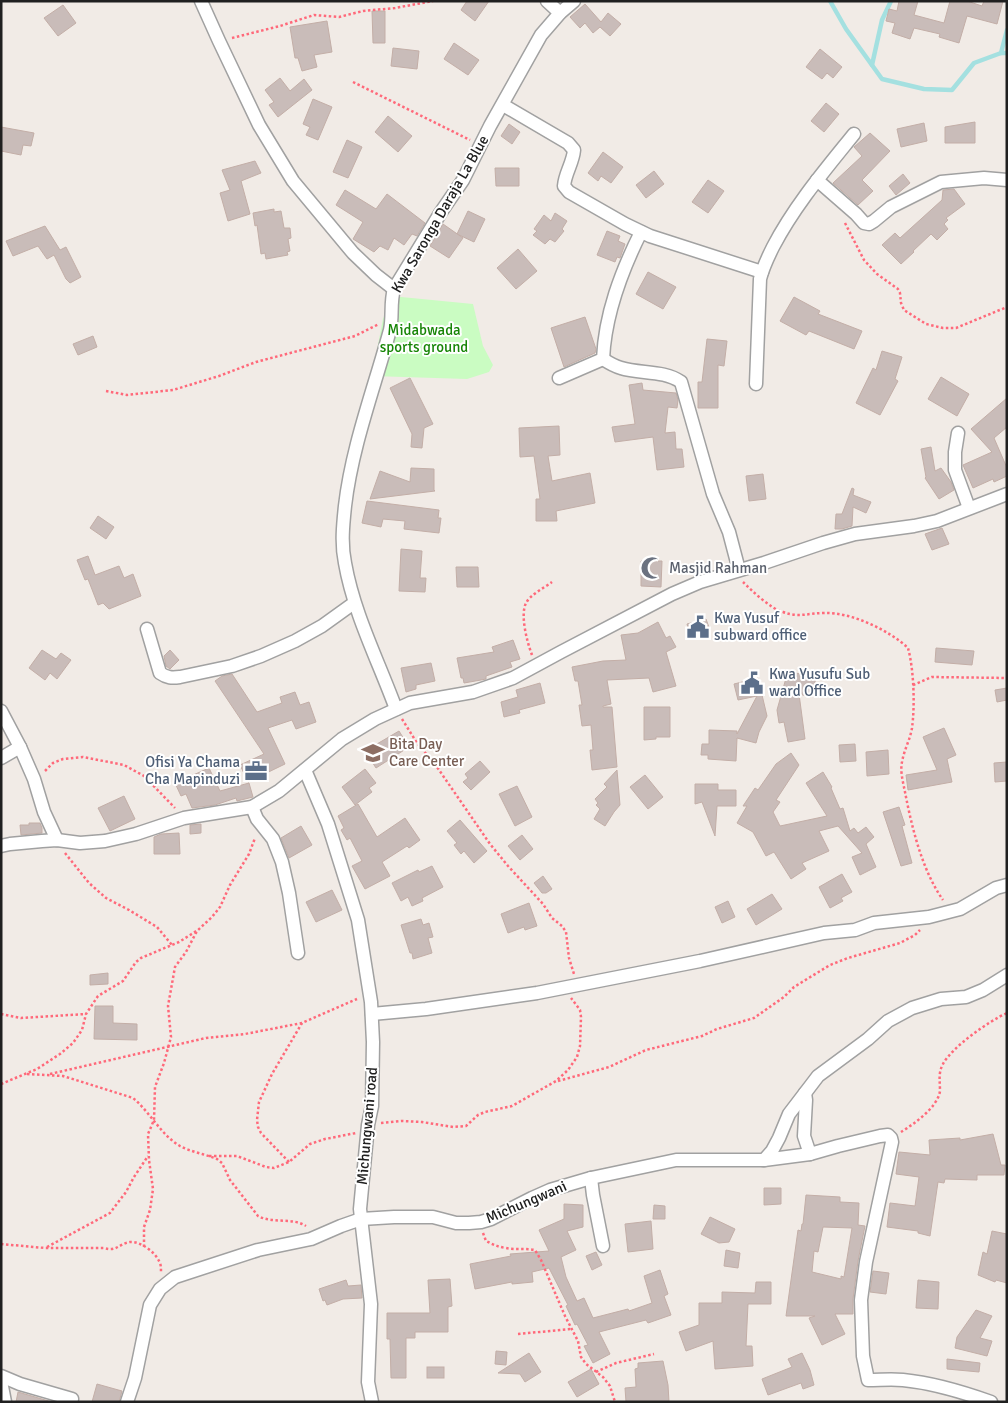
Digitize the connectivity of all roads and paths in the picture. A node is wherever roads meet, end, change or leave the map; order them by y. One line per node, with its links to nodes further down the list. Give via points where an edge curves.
1 (201, 1): 6 (street)
2 (433, 1): 6 (path, via 362,10 339,17 314,15)
3 (547, 1): 5 (street)
4 (574, 1): 5 (street, Kwa Saronga Daraja La Blue)
5 (560, 13): 8 (street, Kwa Saronga Daraja La Blue, via 541,35)
6 (219, 41): 16 (street, via 259,125 293,181 353,253)
7 (353, 82): 10 (path)
8 (503, 105): 10 (street, Kwa Saronga Daraja La Blue); 14 (street, via 568,142 574,150 564,186 569,192)
9 (854, 134): 11 (street)
10 (481, 145): 16 (street, Kwa Saronga Daraja La Blue, via 463,180)
11 (817, 180): 13 (street); 15 (street, via 787,222)
12 (1007, 180): 13 (street, via 984,178 941,182 892,207 869,224)
13 (839, 199): 17 (path, via 844,220 864,260 898,289 904,310 926,324 956,328)
14 (641, 232): 15 (street); 19 (street, via 629,255 608,315)
15 (762, 272): 21 (street)
16 (394, 289): 18 (street, Kwa Saronga Daraja La Blue)
17 (1007, 307)
18 (391, 318): 22 (path, via 355,336 256,362 174,390 127,395); 28 (street, Kwa Saronga Daraja La Blue, via 348,481 343,547)
19 (603, 359): 20 (street); 26 (street, via 622,369 676,378 682,382 713,494 728,532)
20 (559, 378)
21 (756, 384)
22 (106, 391)
23 (958, 433): 25 (street, via 955,470)
24 (1007, 494): 25 (street)
25 (969, 508): 26 (street, via 937,521 839,538)
26 (736, 571): 30 (street, via 672,594); 32 (path, via 753,592 781,612 800,616 837,613 888,634 908,648)
27 (552, 582): 30 (path, via 530,598 524,610 528,642)
28 (354, 603): 29 (street, via 322,626 261,656 232,666 172,678 160,673); 33 (street, Kwa Saronga Daraja La Blue)
29 (147, 629)
30 (538, 664): 33 (street, via 513,678 473,692 410,703)
31 (1007, 678): 32 (path, via 932,677)
32 (913, 685): 45 (path, via 912,728 902,763 902,778 918,845 935,888)
33 (396, 709): 37 (street, via 342,739); 51 (path, via 490,844 566,932)
34 (1, 711): 35 (street)
35 (20, 747): 36 (street); 38 (street)
36 (1, 758)
37 (304, 770): 39 (street, via 280,791); 53 (street, Michungwani road, via 328,824 358,920)
38 (37, 789): 40 (path, via 46,769 63,759 83,757 124,765 144,776); 42 (street)
39 (252, 807): 40 (street); 41 (street)
40 (184, 818): 42 (street, via 104,842)
41 (261, 824): 47 (path, via 220,906); 49 (street, via 273,839 282,862 290,893)
42 (56, 840): 43 (street); 48 (path, via 89,883 106,898 157,927)
43 (1, 846)
44 (1007, 885): 45 (street)
45 (952, 912): 46 (street)
46 (924, 918): 51 (street, via 874,923 855,930 824,933); 62 (path, via 915,935 900,943 830,965 794,987 754,1018 646,1050 609,1067)
47 (198, 930): 48 (path); 59 (path, via 175,967 168,1006 171,1037)
48 (172, 945): 55 (path, via 136,962 123,981 98,996)
49 (298, 953)
50 (1007, 975): 64 (street, via 966,997 941,999 912,1008 888,1021 818,1076)
51 (577, 985): 52 (street)
52 (563, 988): 56 (street); 62 (path, via 580,1010 581,1037 577,1056)
53 (369, 992): 56 (street, Michungwani road); 58 (path)
54 (1, 1014): 55 (path, via 21,1018)
55 (86, 1014): 60 (path, via 82,1030 73,1043 37,1070)
56 (372, 1014): 66 (street, Michungwani road, via 372,1106)
57 (1007, 1014): 67 (path, via 985,1024 946,1059 934,1106 913,1125)
58 (302, 1023): 59 (path); 72 (path, via 272,1074 257,1112 261,1133)
59 (168, 1046): 61 (path); 65 (path, via 155,1087)
60 (26, 1074): 61 (path); 63 (path)
61 (47, 1075): 65 (path, via 63,1076 133,1098)
62 (556, 1081): 66 (path, via 512,1106 478,1115 466,1126 401,1121)
63 (1, 1084)
64 (805, 1093): 68 (street, via 804,1136); 71 (street, via 789,1114 779,1138)
65 (154, 1120): 69 (path, via 148,1134); 70 (path, via 180,1146)
66 (368, 1125): 72 (path, via 357,1132 310,1144); 74 (street, Michungwani road, via 360,1197)
67 (891, 1138): 68 (street, Michungwani, via 880,1136); 93 (street, via 861,1300 868,1380 902,1380 956,1389)
68 (810, 1154): 71 (street, Michungwani)
69 (149, 1155): 79 (path, via 152,1201 144,1226); 80 (path, via 110,1213)
70 (209, 1156): 72 (path, via 237,1156 274,1168); 76 (path, via 222,1163 230,1180 258,1216 303,1224)
71 (764, 1160): 73 (street, Michungwani, via 676,1160)
72 (290, 1162)
73 (591, 1178): 75 (street, Michungwani, via 550,1190); 78 (street)
74 (361, 1220): 75 (street, Michungwani, via 433,1217 456,1223); 76 (street, Michungwani); 91 (street, Michungwani road, via 371,1304 368,1382)
75 (481, 1222): 82 (path, via 486,1241 507,1249 535,1250)
76 (321, 1234): 81 (street, Michungwani, via 210,1265 175,1277)
77 (1, 1244): 80 (path)
78 (603, 1246)
79 (144, 1247): 80 (path, via 131,1242 112,1250); 81 (path, via 160,1262)
80 (45, 1248)
81 (160, 1289): 90 (street, Michungwani, via 150,1305)
82 (572, 1328): 83 (path); 85 (path, via 581,1357)
83 (518, 1334)
84 (654, 1354): 85 (path, via 616,1363)
85 (596, 1372): 92 (path, via 610,1386)
86 (1, 1376): 88 (street)
87 (1, 1381): 89 (street)
88 (72, 1399)
89 (5, 1402)
90 (127, 1402)
91 (372, 1402)
92 (615, 1402)
93 (991, 1402)

